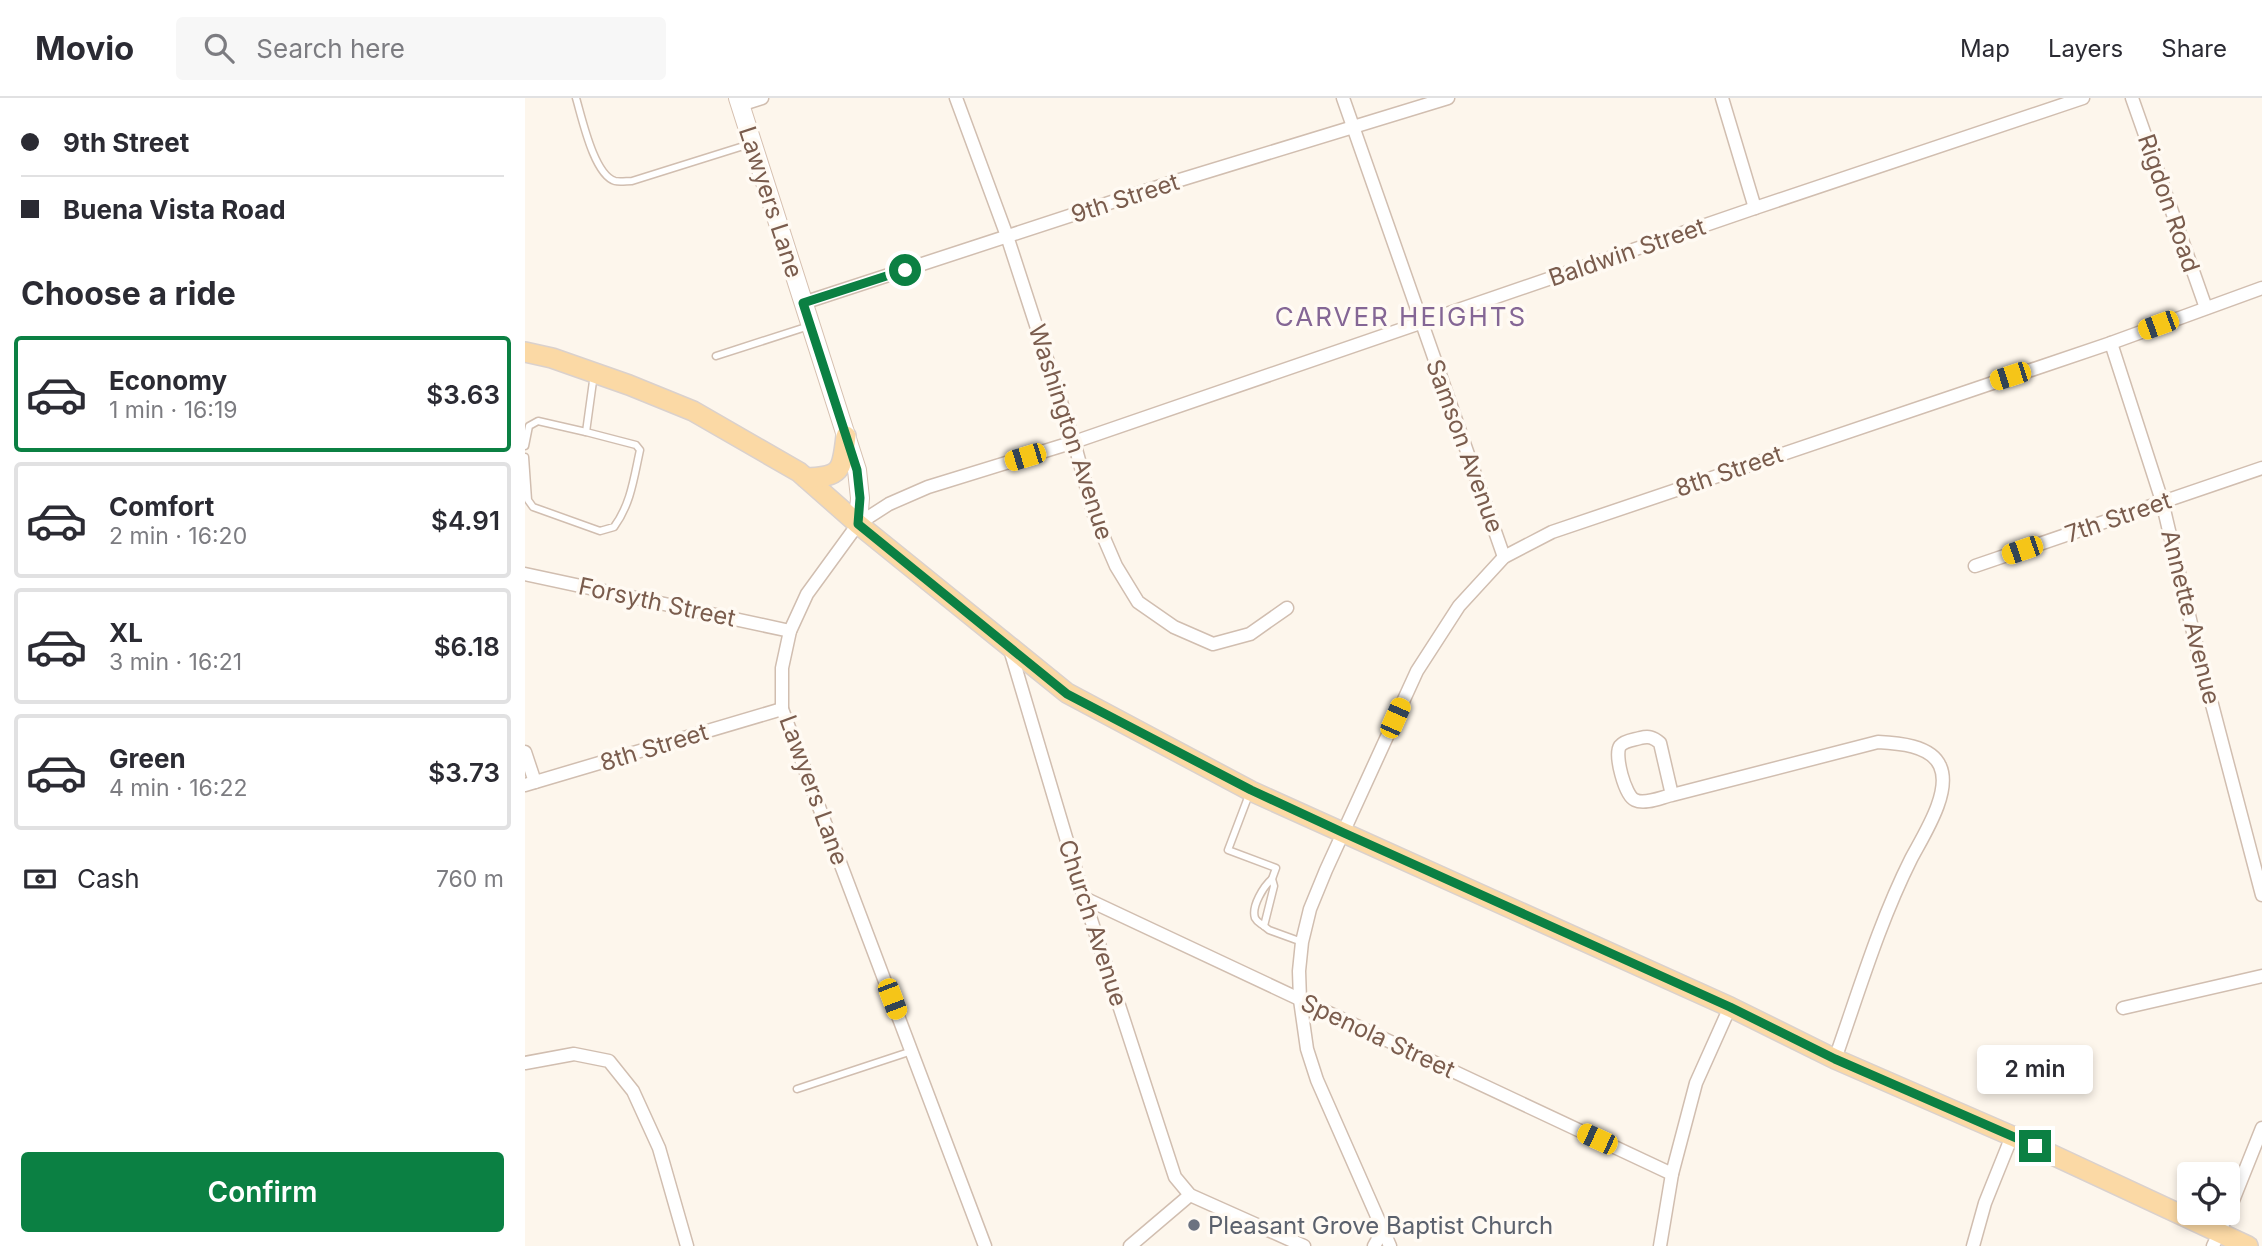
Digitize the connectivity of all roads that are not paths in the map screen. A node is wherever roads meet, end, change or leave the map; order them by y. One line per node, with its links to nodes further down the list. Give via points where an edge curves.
1 (576, 98): 11 (lane, via 596,160 615,181 632,181)
2 (762, 98): 9 (street)
3 (956, 98): 13 (street, Washington Avenue)
4 (1343, 98): 10 (street, Samson Avenue)
5 (1448, 98): 10 (street, 9th Street)
6 (1722, 98): 12 (street)
7 (2083, 98): 12 (street, Baldwin Street)
8 (2132, 98): 16 (street, Rigdon Road)
9 (739, 102): 11 (street, Lawyers Lane)
10 (1354, 128): 13 (street, 9th Street); 17 (street, Samson Avenue)
11 (752, 143): 15 (street, Lawyers Lane)
12 (1755, 208): 17 (street, Baldwin Street)
13 (1007, 236): 15 (street, 9th Street); 25 (street, Washington Avenue)
14 (2262, 288): 16 (street, 8th Street)
15 (803, 303): 18 (street, Lawyers Lane)
16 (2206, 308): 19 (street, 8th Street)
17 (1421, 323): 25 (street, Baldwin Street); 32 (street, Samson Avenue)
18 (810, 325): 21 (lane); 24 (street, Lawyers Lane)
19 (2111, 343): 30 (street, Annette Avenue); 32 (street, 8th Street, via 1552,532)
20 (525, 352): 22 (main road)
21 (716, 356)
22 (594, 372): 23 (lane); 29 (main road, via 693,411)
23 (586, 432): 26 (lane, via 538,421 529,426); 27 (lane, via 640,450 630,497 614,527 600,531 533,508 528,499)
24 (846, 436): 29 (main road, via 843,465 823,478); 31 (street, Lawyers Lane, via 857,470)
25 (1074, 442): 31 (street, Baldwin Street, via 928,487); 35 (street, Washington Avenue, via 1094,515 1138,602 1174,627 1213,644 1250,634)
26 (525, 446)
27 (525, 457)
28 (2262, 468): 30 (street, 7th Street)
29 (806, 478): 31 (main road)
30 (2162, 501): 33 (street, 7th Street); 45 (street, Annette Avenue)
31 (858, 524): 36 (street, Lawyers Lane, via 807,594); 37 (main road)
32 (1504, 557): 43 (street, 8th Street, via 1459,607 1417,671)
33 (1975, 566)
34 (525, 574): 36 (street, Forsyth Street)
35 (1287, 608)
36 (790, 631): 38 (street, Lawyers Lane, via 782,668)
37 (1009, 645): 41 (main road, via 1067,694); 46 (street, Church Avenue)
38 (782, 709): 40 (street, 8th Street); 53 (street, Lawyers Lane)
39 (525, 752): 40 (street)
40 (530, 784)
41 (1251, 790): 43 (main road); 44 (lane, via 1228,850 1276,868)
42 (1672, 795): 42 (street, via 1634,800 1627,793 1617,754 1620,746 1654,737 1660,743); 54 (street, via 1878,742 1906,743 1940,765 1944,788 1890,900)
43 (1344, 833): 48 (street, 8th Street, via 1310,909); 51 (main road)
44 (1272, 879): 47 (lane); 47 (lane, via 1265,884 1255,909 1254,916)
45 (2262, 895)
46 (1084, 898): 50 (street, Spenola Street); 61 (street, Church Avenue, via 1175,1177)
47 (1264, 926): 48 (lane)
48 (1302, 942): 50 (street, 8th Street)
49 (2262, 976): 52 (street)
50 (1300, 1000): 59 (street, Spenola Street); 62 (street, 8th Street, via 1317,1080)
51 (1730, 1007): 54 (main road); 59 (street, via 1696,1083)
52 (2123, 1008)
53 (912, 1051): 56 (lane); 65 (street, Lawyers Lane)
54 (1835, 1059): 58 (main road)
55 (525, 1063): 64 (street, via 574,1054 609,1061 633,1091 659,1148)
56 (797, 1089)
57 (2262, 1128): 60 (street)
58 (2012, 1136): 63 (main road); 71 (street)
59 (1672, 1174): 70 (street)
60 (2240, 1183)
61 (1190, 1195): 66 (street); 67 (street)
62 (1382, 1224): 68 (street); 69 (street, 8th Street)
63 (2216, 1239): 72 (main road)
64 (687, 1246)
65 (985, 1246)
66 (1130, 1246)
67 (1304, 1246)
68 (1374, 1246)
69 (1390, 1246)
70 (1660, 1246)
71 (1973, 1246)
72 (2248, 1246)

